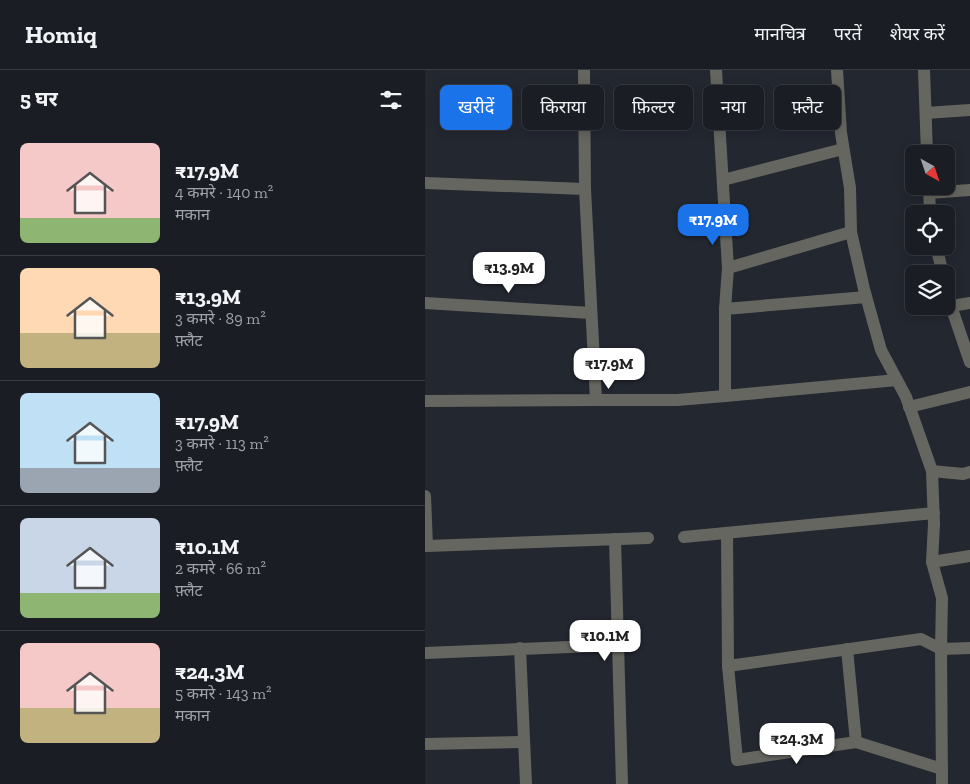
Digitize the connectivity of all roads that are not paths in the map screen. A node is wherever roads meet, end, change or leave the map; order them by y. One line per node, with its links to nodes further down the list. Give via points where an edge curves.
1 (584, 70): 11 (street)
2 (716, 70): 9 (street)
3 (837, 70): 8 (street)
4 (924, 70): 6 (street)
5 (970, 110): 6 (street)
6 (926, 113): 7 (street)
7 (927, 145)
8 (843, 149): 9 (street); 14 (street, via 850,188)
9 (723, 180): 15 (street)
10 (425, 183): 11 (street)
11 (585, 189): 21 (street)
12 (955, 190): 13 (street)
13 (970, 190)
14 (851, 232): 15 (street); 16 (street)
15 (727, 268): 20 (street)
16 (866, 297): 20 (street); 24 (street, via 881,350)
17 (425, 303): 21 (street)
18 (970, 303): 19 (street)
19 (955, 305)
20 (725, 309): 26 (street)
21 (591, 312): 27 (street)
22 (954, 315): 23 (street)
23 (970, 362)
24 (897, 380): 26 (street); 29 (street)
25 (970, 392): 29 (street)
26 (725, 396): 27 (street, via 677,400)
27 (596, 400): 28 (street)
28 (425, 402)
29 (909, 408): 30 (street)
30 (931, 471): 31 (street); 33 (street)
31 (970, 472)
32 (425, 496): 38 (street)
33 (934, 513): 34 (street); 40 (street)
34 (727, 533): 35 (street); 47 (street)
35 (685, 537)
36 (648, 538): 37 (street)
37 (615, 539): 38 (street); 41 (street)
38 (426, 546)
39 (970, 556): 40 (street)
40 (932, 562): 45 (street, via 942,598)
41 (619, 645): 42 (street); 53 (street)
42 (519, 648): 46 (street); 48 (street)
43 (970, 648): 45 (street)
44 (847, 649): 45 (street, via 921,639); 47 (street); 49 (street)
45 (941, 649): 51 (street)
46 (425, 652)
47 (728, 666): 49 (street, via 737,760)
48 (524, 742): 50 (street); 52 (street)
49 (856, 742): 51 (street)
50 (425, 744)
51 (942, 769): 54 (street)
52 (526, 784)
53 (623, 784)
54 (942, 784)

